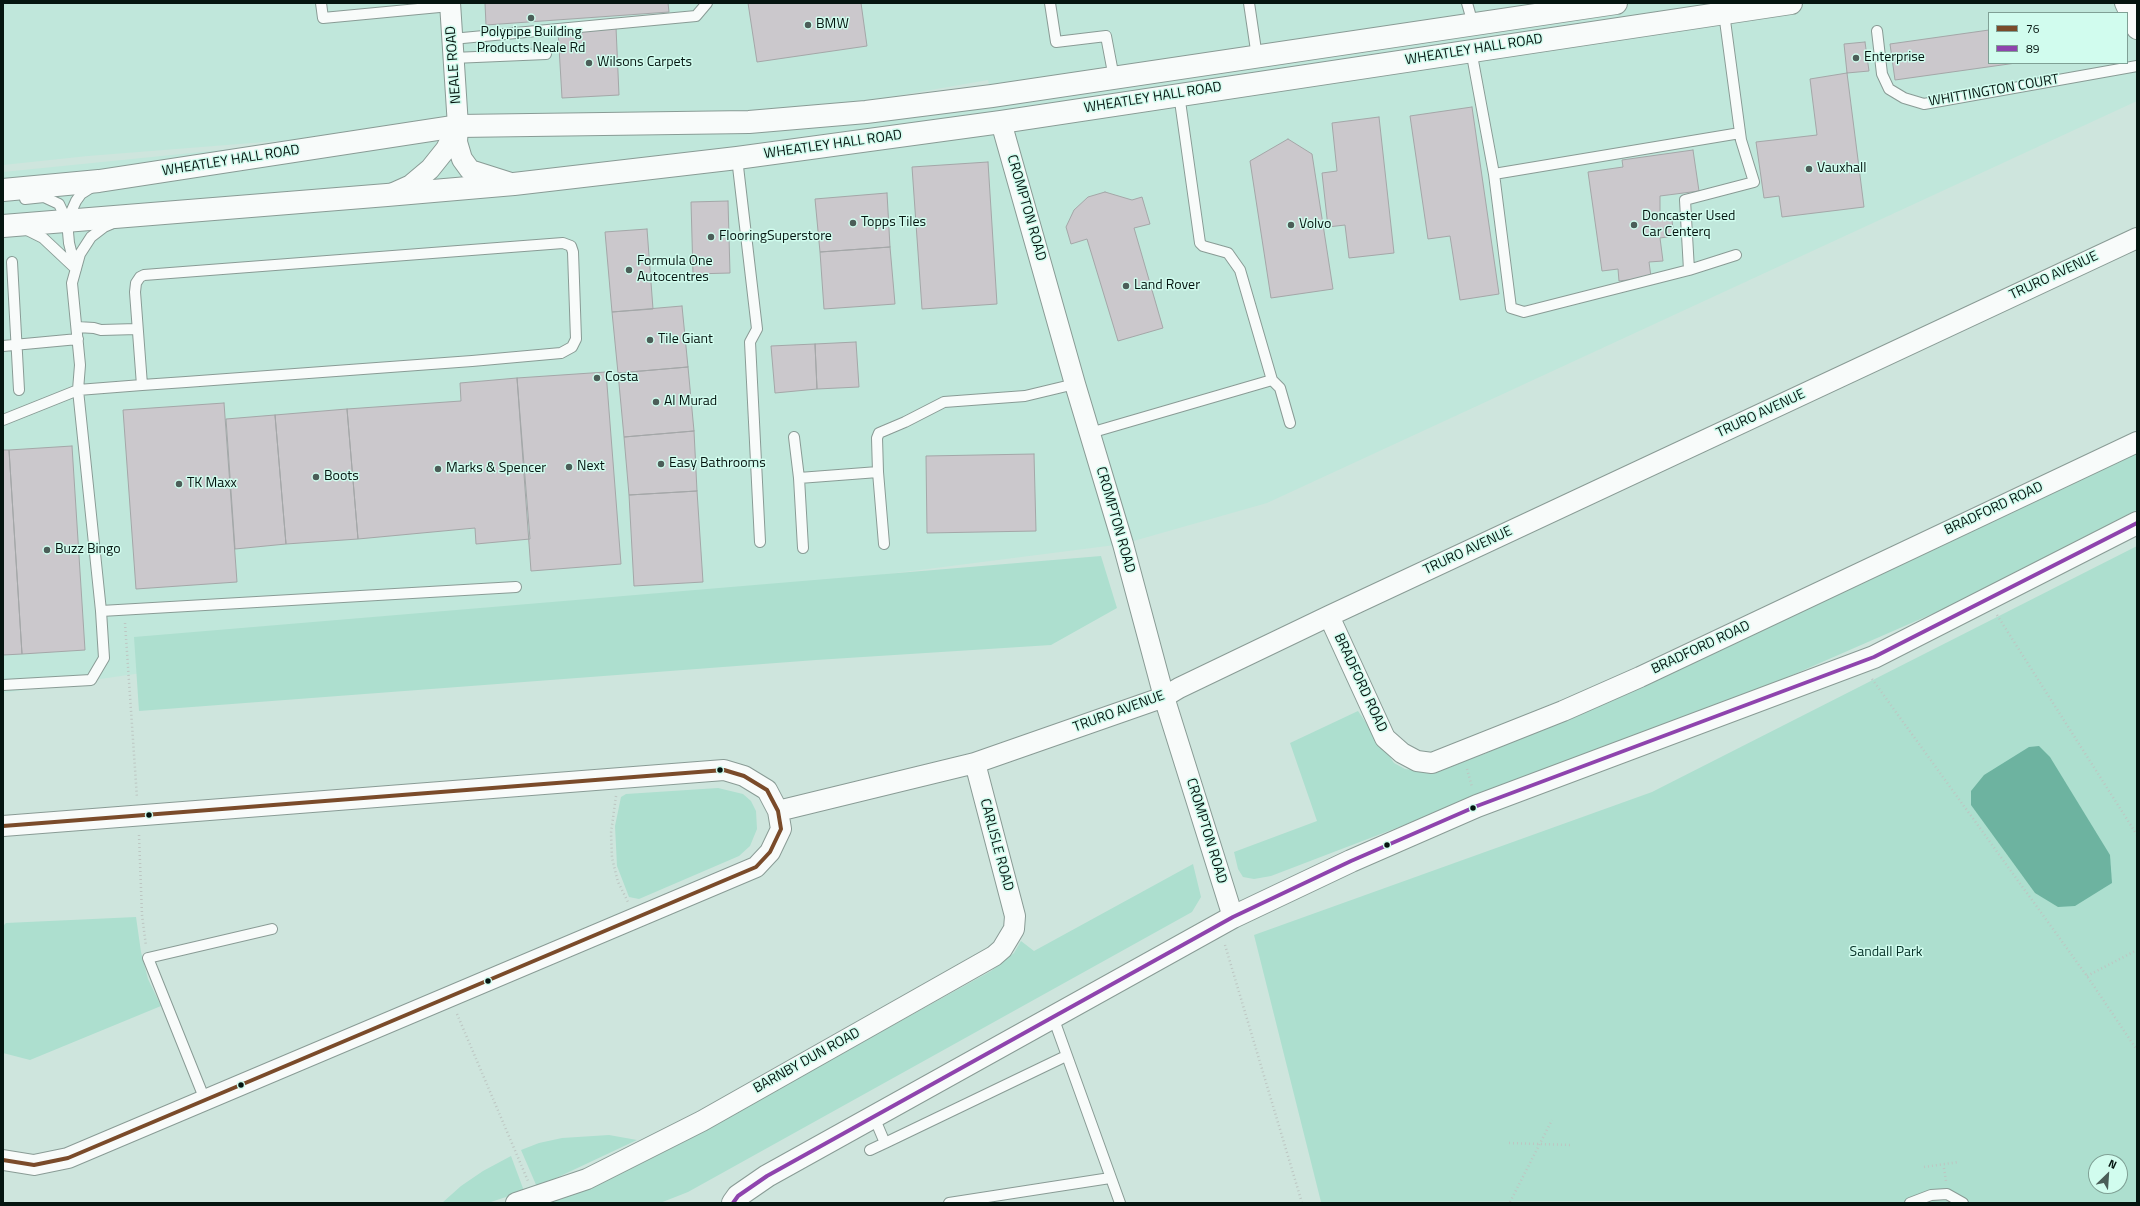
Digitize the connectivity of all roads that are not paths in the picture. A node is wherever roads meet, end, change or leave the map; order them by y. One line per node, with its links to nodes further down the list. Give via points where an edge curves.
1 (321, 3): 9 (lane, via 323,18)
2 (707, 3): 14 (lane, via 696,16)
3 (1050, 3): 19 (lane, via 1056,42 1106,36)
4 (1249, 3): 17 (lane)
5 (1467, 3): 11 (lane)
6 (1616, 3): 11 (main road, WHEATLEY HALL ROAD)
7 (1791, 3): 10 (main road, WHEATLEY HALL ROAD)
8 (2125, 3): 12 (street)
9 (450, 5): 14 (street, NEALE ROAD)
10 (1724, 13): 15 (main road, WHEATLEY HALL ROAD); 23 (lane)
11 (1473, 24): 17 (main road, WHEATLEY HALL ROAD)
12 (2137, 29)
13 (1877, 30): 18 (lane, WHITTINGTON COURT, via 1882,74 1889,89 1904,98 1924,104)
14 (453, 48): 16 (lane); 22 (street, NEALE ROAD)
15 (1471, 50): 20 (main road, WHEATLEY HALL ROAD); 25 (lane)
16 (546, 54)
17 (1257, 57): 19 (main road, WHEATLEY HALL ROAD)
18 (2137, 66)
19 (1114, 78): 22 (main road, WHEATLEY HALL ROAD, via 866,112 749,122)
20 (1179, 94): 21 (main road, WHEATLEY HALL ROAD); 43 (lane, via 1200,243 1228,253 1240,270)
21 (1001, 122): 24 (main road, WHEATLEY HALL ROAD); 44 (street, CROMPTON ROAD)
22 (458, 126): 26 (main road, WHEATLEY HALL ROAD); 27 (street, WHEATLEY HALL ROAD, via 457,142 462,159 470,170); 29 (street, WHEATLEY HALL ROAD, via 446,149 430,169 411,184)
23 (1740, 133): 25 (lane); 37 (lane, via 1754,182 1685,200)
24 (737, 158): 27 (main road, WHEATLEY HALL ROAD); 56 (lane, via 757,328 750,342)
25 (1494, 174): 37 (lane, via 1511,308 1524,312)
26 (109, 180): 28 (main road, WHEATLEY HALL ROAD); 31 (lane, via 81,194)
27 (514, 184): 29 (main road, WHEATLEY HALL ROAD)
28 (10, 195): 31 (lane, via 44,197 52,200 59,204)
29 (387, 196): 30 (main road, WHEATLEY HALL ROAD)
30 (134, 216): 31 (main road, WHEATLEY HALL ROAD); 36 (lane, via 104,227 90,237 80,254)
31 (67, 221): 32 (main road, WHEATLEY HALL ROAD); 36 (lane, via 69,243)
32 (8, 226): 36 (lane, via 29,230 43,238)
33 (2137, 238): 61 (street, TRURO AVENUE)
34 (1736, 255): 37 (lane)
35 (12, 262): 41 (lane)
36 (76, 269): 38 (lane, via 72,283)
37 (1689, 270)
38 (77, 327): 39 (lane, via 101,330); 40 (lane)
39 (137, 329): 45 (lane); 45 (lane, via 136,283 144,275 563,243 571,246 574,252 576,339 572,347 561,352)
40 (78, 339): 41 (lane); 47 (lane)
41 (16, 345): 42 (lane); 46 (lane)
42 (3, 346)
43 (1272, 380): 49 (lane, via 1280,388); 50 (lane)
44 (1075, 384): 50 (street, CROMPTON ROAD); 53 (lane, via 1025,396 938,404 910,420 879,433)
45 (142, 385): 47 (lane)
46 (19, 390)
47 (78, 390): 48 (lane); 60 (lane)
48 (3, 420)
49 (1290, 423)
50 (1090, 433): 63 (street, CROMPTON ROAD)
51 (794, 437): 54 (lane)
52 (2137, 442): 61 (street, BRADFORD ROAD, via 1640,677 1432,763 1417,761 1402,753 1385,738)
53 (878, 472): 54 (lane); 57 (lane)
54 (800, 478): 58 (lane)
55 (2137, 523): 67 (main road, via 1874,657 1477,806 1351,861)
56 (760, 542)
57 (884, 544)
58 (803, 548)
59 (516, 587): 60 (lane)
60 (101, 611): 62 (lane, via 104,658 91,680)
61 (1329, 616): 63 (street, TRURO AVENUE)
62 (3, 685)
63 (1164, 697): 64 (street, TRURO AVENUE); 67 (street, CROMPTON ROAD)
64 (975, 763): 65 (street, TRURO AVENUE); 69 (street, CARLISLE ROAD, via 1015,916)
65 (778, 811): 66 (street, via 767,790 744,776 724,770); 72 (street, via 781,829 770,852 756,867)
66 (3, 826)
67 (1226, 921): 70 (main road)
68 (272, 929): 72 (lane, via 148,958)
69 (1014, 929): 78 (street, BARNBY DUN ROAD, via 1002,949 994,956 702,1121 587,1179)
70 (1053, 1017): 71 (lane); 73 (main road)
71 (1066, 1056): 74 (lane); 77 (lane)
72 (205, 1100): 76 (street, via 68,1158 34,1165)
73 (874, 1117): 74 (lane); 79 (main road, via 767,1176 738,1196)
74 (886, 1143): 75 (lane)
75 (870, 1150)
76 (3, 1160)
77 (1110, 1178): 80 (lane); 81 (lane)
78 (516, 1203)
79 (733, 1203)
80 (949, 1203)
81 (1120, 1203)
82 (1910, 1203): 83 (lane, via 1931,1195 1947,1194)
83 (1963, 1203)

